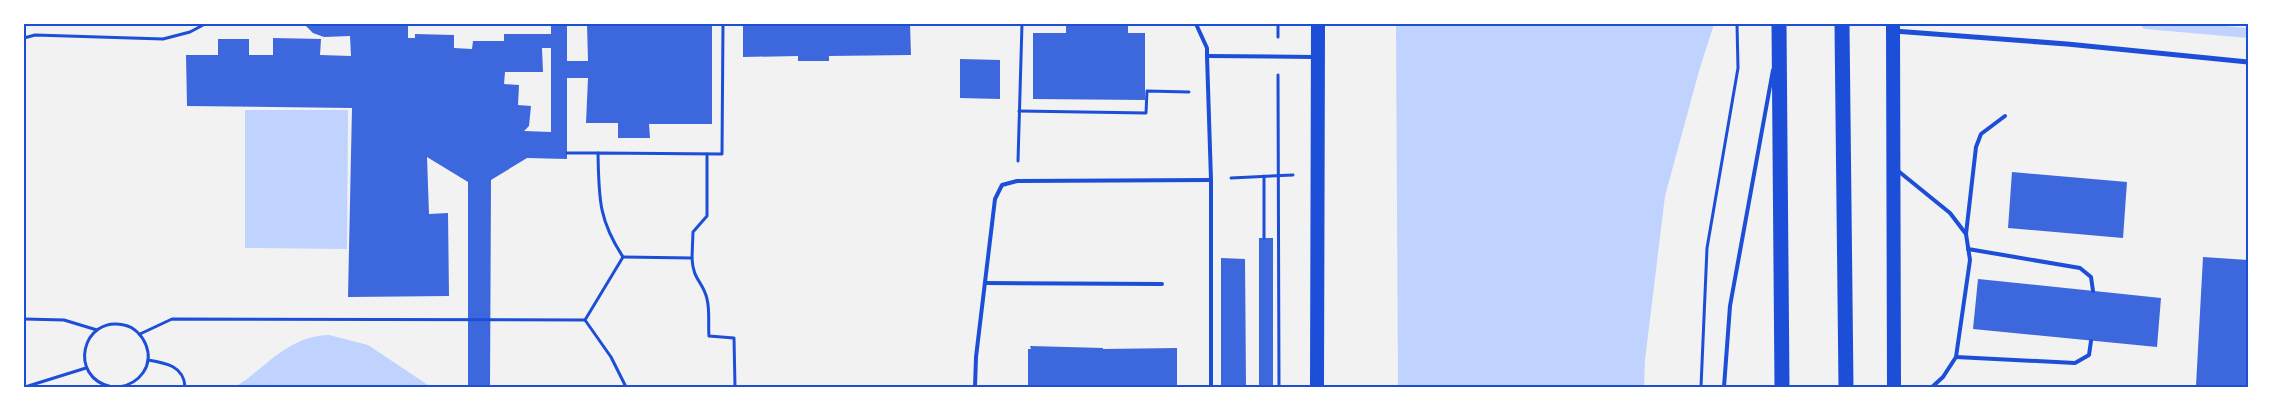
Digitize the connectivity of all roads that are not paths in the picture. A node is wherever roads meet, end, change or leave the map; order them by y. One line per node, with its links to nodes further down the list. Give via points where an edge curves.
1 (1196, 24): 6 (lane, via 1207,48)
2 (1318, 24): 7 (highway)
3 (1842, 24): 24 (highway)
4 (1779, 28): 22 (lane, via 1730,306); 23 (highway)
5 (1893, 28): 8 (street); 10 (highway)
6 (1207, 56): 7 (lane); 11 (lane)
7 (1318, 56): 21 (highway)
8 (2248, 62)
9 (2005, 116): 12 (lane, via 1981,134 1976,148)
10 (1895, 168): 12 (lane, via 1950,213); 25 (highway)
11 (1211, 180): 14 (lane, via 1017,181 1002,185 995,199); 20 (lane)
12 (1966, 234): 13 (lane)
13 (1968, 249): 16 (lane, via 2080,268 2091,277); 18 (lane, via 1970,260)
14 (985, 283): 15 (lane); 19 (lane)
15 (1162, 284)
16 (2093, 291)
17 (2091, 341): 18 (lane, via 2089,355 2075,363)
18 (1956, 357): 26 (lane)
19 (975, 387)
20 (1210, 387)
21 (1317, 387)
22 (1724, 387)
23 (1782, 387)
24 (1846, 387)
25 (1894, 387)
26 (1932, 387)

